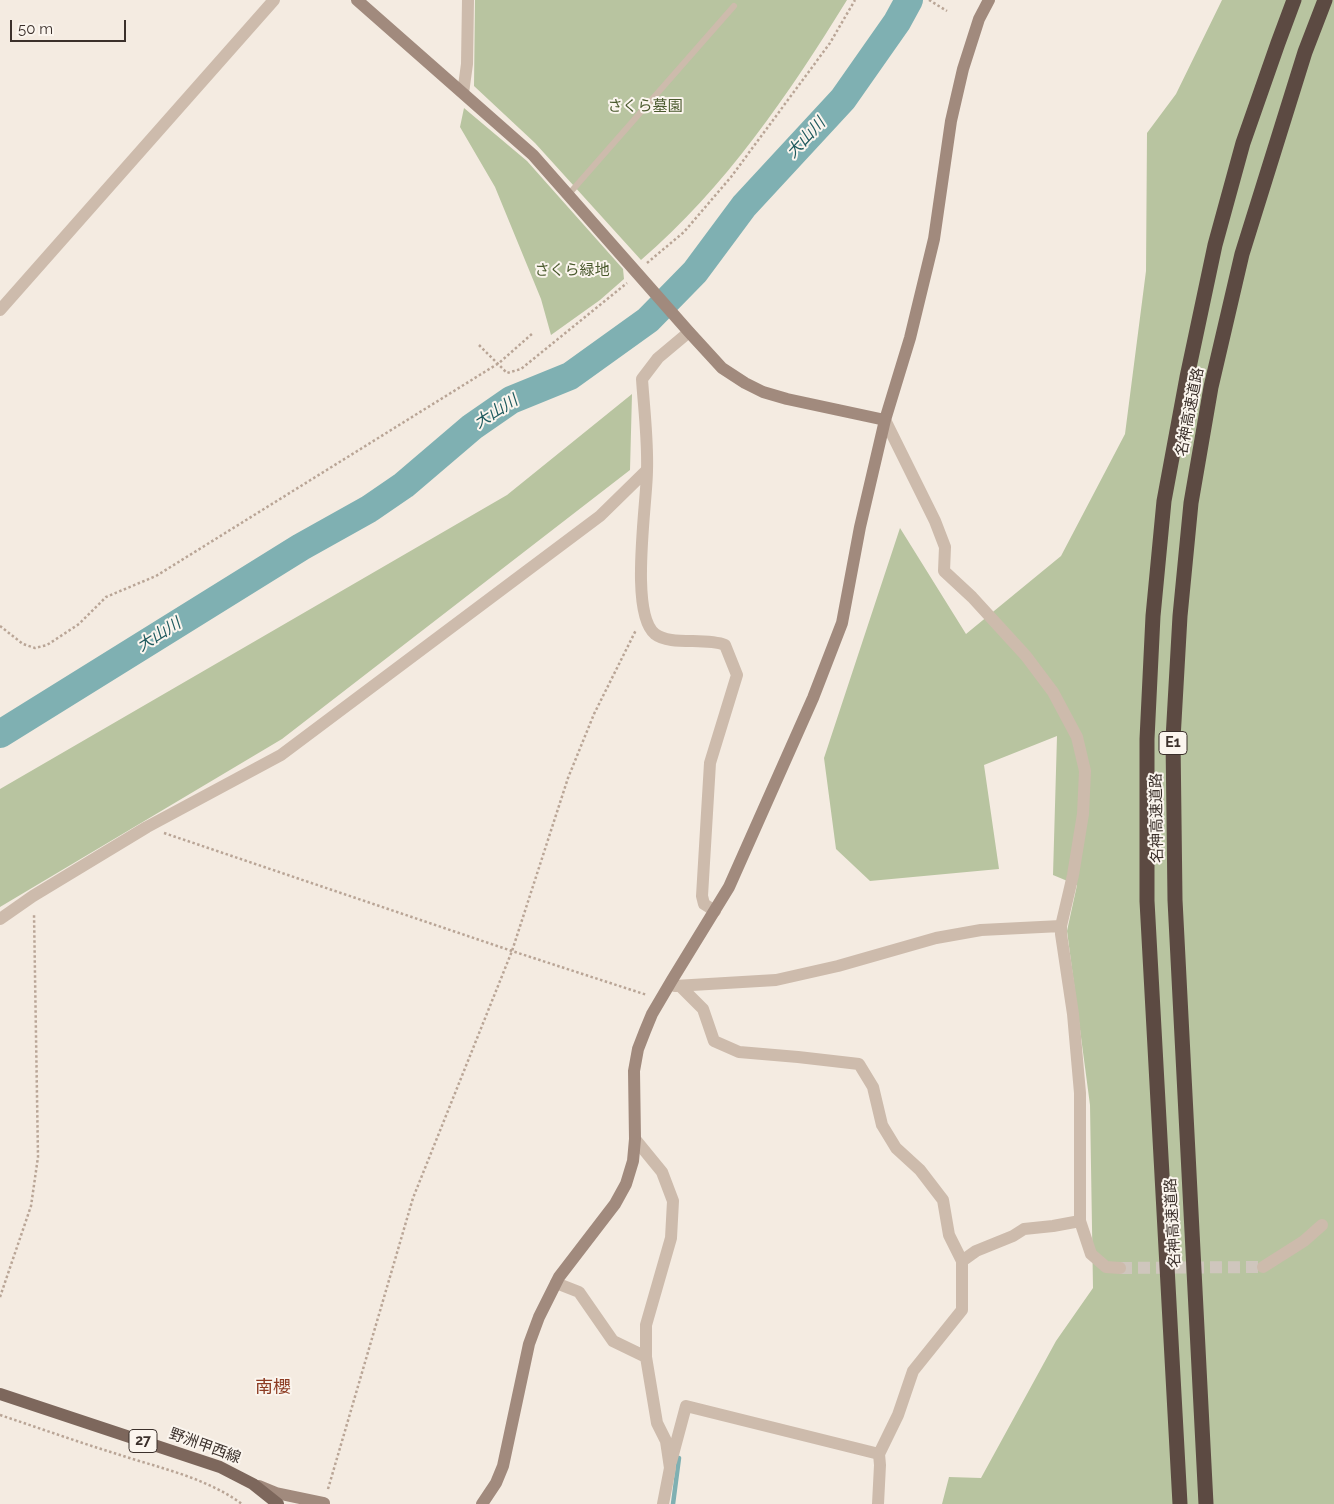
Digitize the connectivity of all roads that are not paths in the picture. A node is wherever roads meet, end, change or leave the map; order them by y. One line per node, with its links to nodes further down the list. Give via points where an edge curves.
1 (274, 0): 10 (street)
2 (357, 0): 8 (street)
3 (468, 0): 8 (street)
4 (989, 0): 12 (street, via 963,69 951,121 934,239 910,338)
5 (1294, 0): 35 (highway, 名神高速道路 / E1, via 1244,143 1215,245 1164,501 1154,616 1147,739 1147,901)
6 (1325, 0): 36 (highway, 名神高速道路 / E1, via 1302,61 1242,254 1211,387 1191,503 1180,616 1173,739 1175,900)
7 (734, 6): 9 (lane)
8 (463, 93): 9 (street, via 533,155)
9 (568, 195): 11 (street)
10 (0, 310)
11 (688, 331): 12 (street, via 722,368 763,392); 13 (street, via 658,358 642,379)
12 (885, 420): 14 (street, via 842,623 770,796); 16 (street, via 935,521 945,547 944,572 972,597 1026,656 1053,692 1078,737 1085,771 1083,814)
13 (648, 470): 14 (street, via 641,550 644,615 649,627 655,635 667,640 725,645 737,675 710,763 702,896 704,904); 15 (street, via 600,516 281,755 147,827)
14 (715, 911): 17 (street)
15 (0, 919)
16 (1061, 926): 17 (street, via 981,930 936,938 776,980); 19 (street, via 1080,1092)
17 (674, 986): 18 (street, via 661,999 638,1049 634,1071); 21 (street, via 703,1009 714,1041 739,1052 859,1064 873,1087 882,1125 891,1140 943,1200 949,1235)
18 (635, 1139): 24 (street, via 626,1184); 25 (street, via 662,1172 673,1202 671,1238 646,1325)
19 (1080, 1221): 21 (street, via 1024,1229); 23 (street, via 1091,1254 1106,1267)
20 (1322, 1225): 22 (street, via 1304,1241)
21 (962, 1261): 27 (street, via 962,1310 913,1371 898,1415)
22 (1263, 1267)
23 (1120, 1268)
24 (556, 1284): 25 (street, via 579,1292 613,1341); 32 (street, via 530,1344 503,1466)
25 (646, 1357): 28 (street, via 657,1424 666,1441)
26 (0, 1394): 29 (main road, 野洲甲西線 / 27, via 220,1466)
27 (879, 1454): 28 (street, via 686,1406); 34 (street)
28 (670, 1468): 33 (street)
29 (253, 1484): 30 (main road, 野洲甲西線 / 27); 31 (street, via 276,1493)
30 (278, 1504)
31 (326, 1504)
32 (482, 1504)
33 (663, 1504)
34 (878, 1504)
35 (1180, 1504)
36 (1206, 1504)

